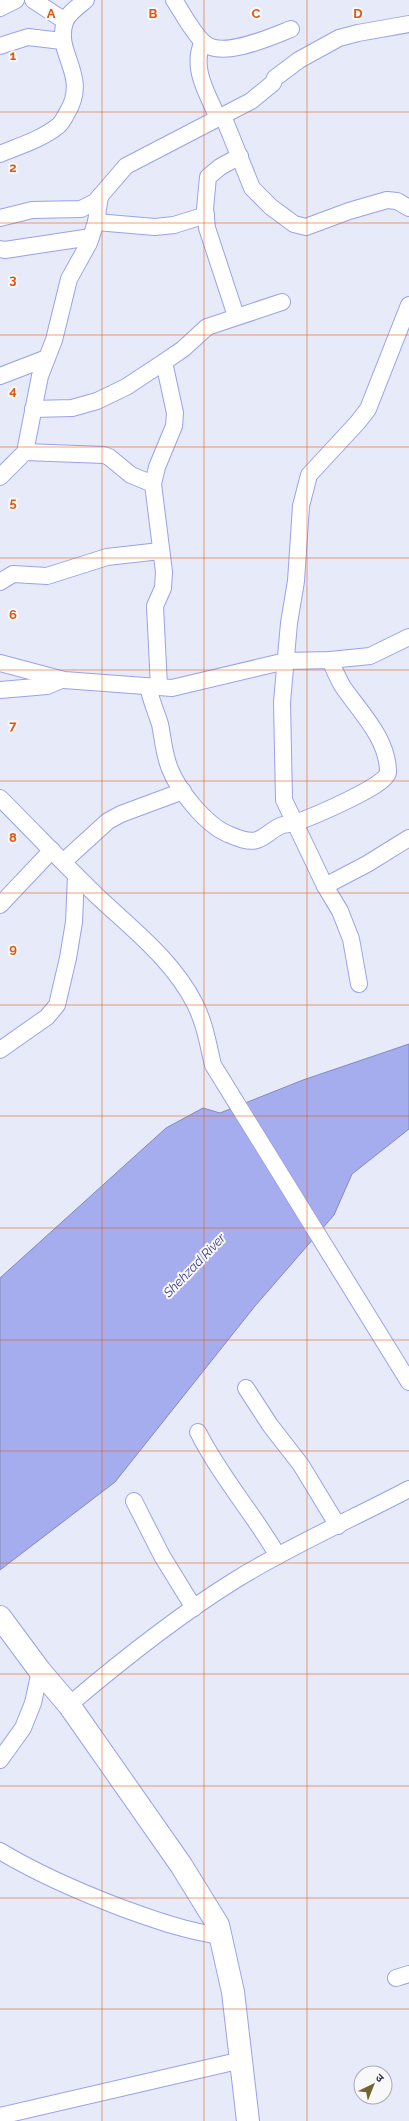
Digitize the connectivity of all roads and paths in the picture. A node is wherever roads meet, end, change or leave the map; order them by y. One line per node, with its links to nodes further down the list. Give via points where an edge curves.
1 (16, 0): 5 (street)
2 (33, 0): 6 (street)
3 (86, 0): 6 (street)
4 (174, 0): 10 (street)
5 (0, 8)
6 (65, 21): 9 (street)
7 (409, 24): 12 (street, via 339,38 300,60 275,78 273,83 251,101)
8 (291, 29): 10 (street, via 238,47 220,49)
9 (62, 41): 11 (street, via 28,37); 13 (street, via 71,62 76,85 72,104 60,125)
10 (203, 42): 12 (street, via 199,50 198,69)
11 (0, 46)
12 (220, 117): 14 (street); 15 (street, via 126,166)
13 (0, 154)
14 (240, 156): 16 (street, via 252,188 259,197 294,224 306,228 349,210 386,200 397,201); 17 (street, via 208,176)
15 (100, 196): 18 (street, via 95,202 81,209 32,210); 19 (street)
16 (409, 208)
17 (206, 215): 19 (street, via 174,225); 23 (street, via 207,228)
18 (0, 218)
19 (94, 230): 20 (street); 24 (street, via 69,279)
20 (0, 249)
21 (282, 302): 23 (street)
22 (409, 305): 35 (street, via 368,409 309,475 301,506 296,581)
23 (236, 316): 25 (street, via 207,327)
24 (47, 358): 26 (street); 27 (street, via 40,376)
25 (164, 362): 27 (street, via 126,387 97,401 72,408); 30 (street, via 172,394 174,426 157,467)
26 (0, 376)
27 (33, 410): 28 (street)
28 (25, 452): 29 (street); 30 (street, via 104,455 131,476)
29 (0, 477)
30 (153, 484): 31 (street)
31 (160, 551): 32 (street, via 107,558 47,576 13,574); 38 (street, via 164,572 163,588 155,606)
32 (0, 582)
33 (409, 637): 34 (street, via 370,656)
34 (330, 660): 35 (street); 42 (street, via 342,686 375,731 385,750 389,773 387,778 364,792)
35 (286, 661): 38 (street, via 172,688); 42 (street, via 282,702 283,790 284,800)
36 (0, 664): 37 (street)
37 (64, 680): 38 (street); 39 (street, via 47,686)
38 (154, 687): 40 (street, via 159,724 170,769)
39 (0, 690)
40 (183, 791): 42 (street, via 215,826 226,833 250,841 257,840 282,825); 45 (street, via 108,821)
41 (0, 798): 44 (street)
42 (294, 823): 47 (street)
43 (409, 838): 47 (street)
44 (52, 850): 45 (street); 48 (street)
45 (63, 862): 46 (street)
46 (76, 876): 50 (street, via 74,922 57,1005 47,1017); 51 (street, via 166,961 180,979 205,1027 213,1065)
47 (325, 886): 49 (street, via 340,911 350,939)
48 (0, 905)
49 (360, 984)
50 (0, 1050)
51 (409, 1382)
52 (246, 1388): 56 (street, via 301,1465)
53 (198, 1432): 57 (street, via 217,1466)
54 (409, 1489): 56 (street)
55 (134, 1501): 58 (street, via 162,1556)
56 (338, 1526): 57 (street)
57 (278, 1556): 58 (street)
58 (194, 1608): 61 (street, via 120,1662)
59 (0, 1618): 60 (main road)
60 (40, 1671): 61 (main road); 62 (street, via 33,1703 23,1728)
61 (69, 1705): 64 (main road, via 181,1865 218,1925)
62 (0, 1760)
63 (0, 1851): 64 (street, via 17,1862 88,1895 173,1927)
64 (221, 1936): 65 (main road, via 233,1992)
65 (242, 2060): 66 (street); 67 (main road)
66 (0, 2116)
67 (248, 2121)

